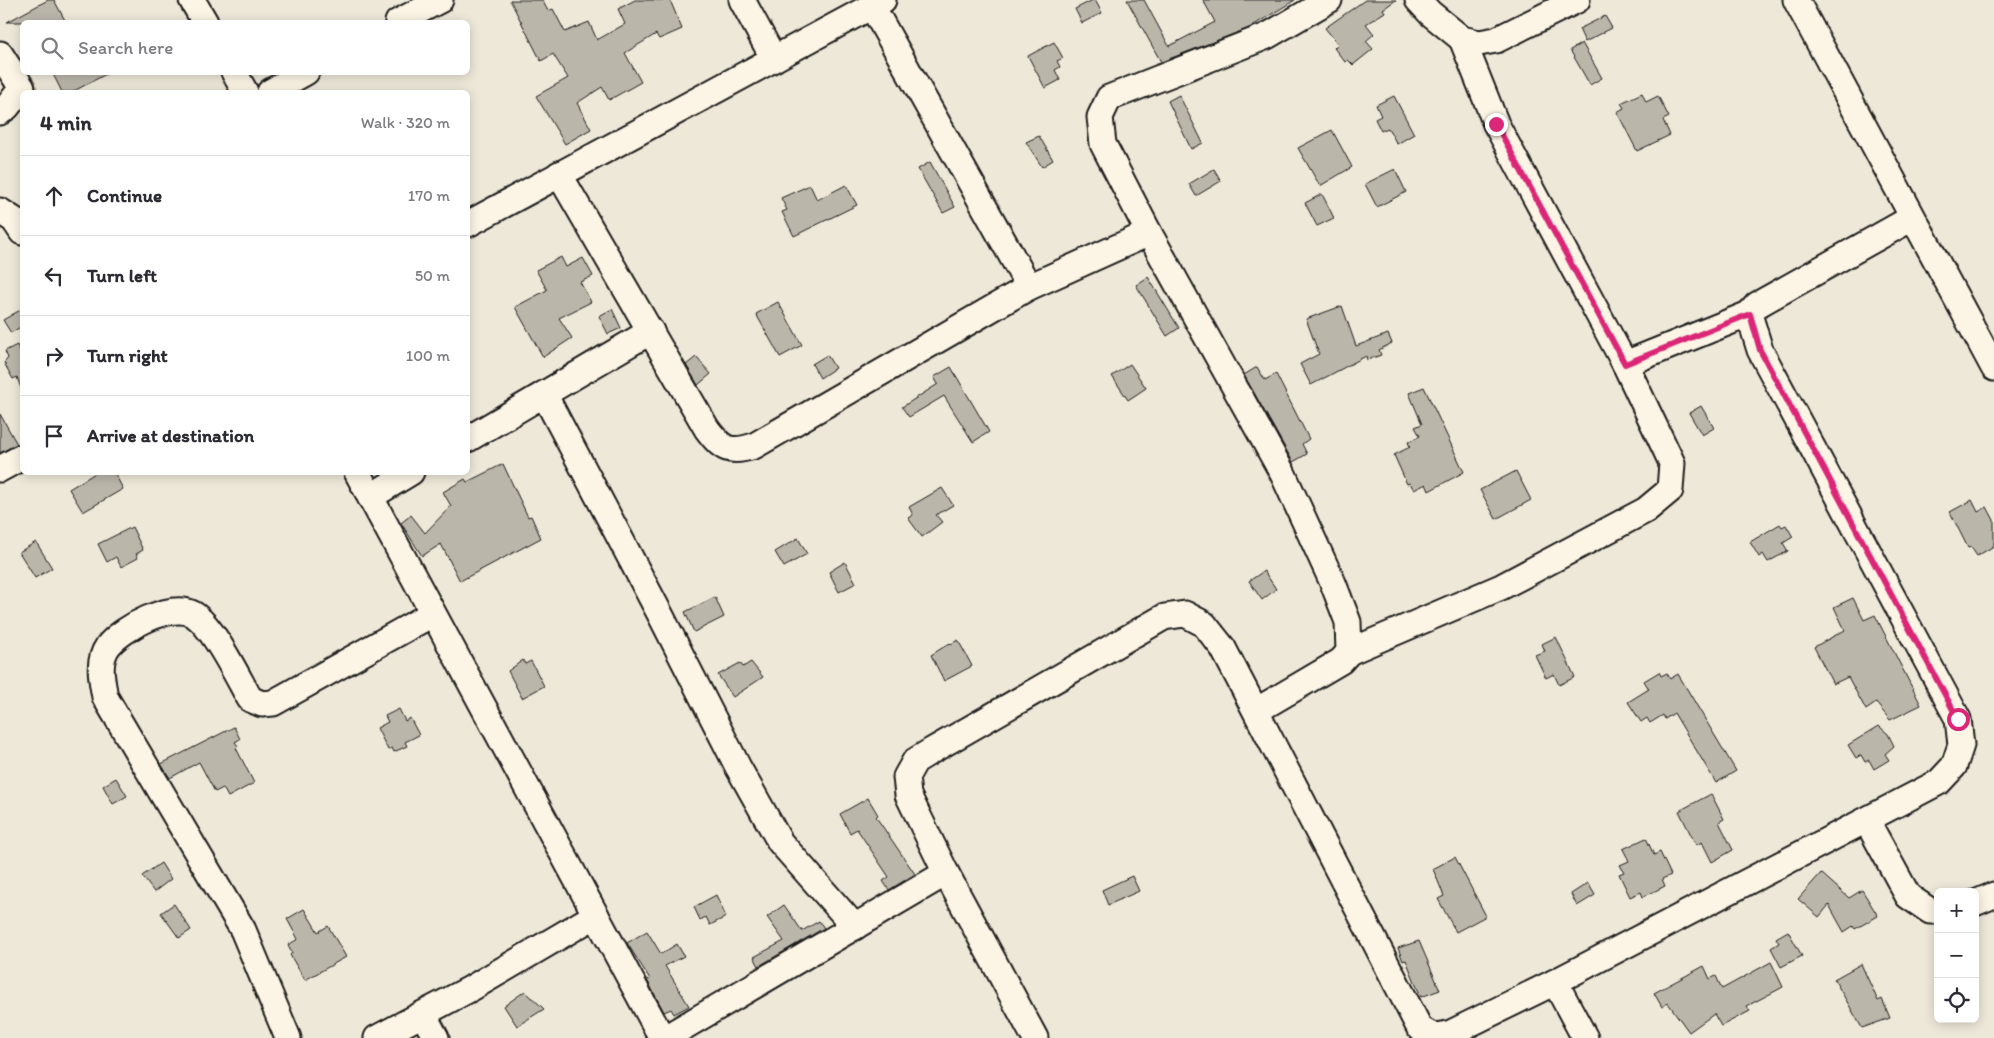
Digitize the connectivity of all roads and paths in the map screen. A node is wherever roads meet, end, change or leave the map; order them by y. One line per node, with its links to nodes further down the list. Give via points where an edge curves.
1 (192, 0): 9 (street)
2 (440, 0): 10 (street)
3 (742, 0): 13 (street)
4 (1329, 0): 26 (street, via 1267,36 1109,98 1100,117 1103,144)
5 (1418, 0): 11 (street, via 1430,14)
6 (1578, 0): 11 (street, via 1496,40)
7 (1796, 0): 23 (street)
8 (878, 3): 13 (street); 27 (street)
9 (204, 20)
10 (402, 20)
11 (1462, 39): 31 (street, via 1496,124)
12 (0, 54): 16 (street)
13 (774, 59): 21 (street)
14 (236, 75): 17 (street)
15 (301, 75): 18 (street)
16 (20, 90)
17 (244, 90)
18 (274, 90)
19 (20, 91): 20 (street)
20 (0, 112)
21 (560, 174): 24 (street); 29 (street)
22 (0, 211): 25 (street, via 14,220)
23 (1912, 218): 28 (street, via 1757,305); 30 (street)
24 (470, 223)
25 (20, 229)
26 (1149, 233): 27 (street); 41 (street, via 1283,474 1348,622)
27 (1029, 287): 29 (street, via 754,446 736,452 719,444 706,429)
28 (1750, 314): 31 (street); 43 (street, via 1760,350 1958,719 1961,745 1954,766 1939,782)
29 (650, 331): 33 (street)
30 (1985, 331): 32 (street)
31 (1625, 364): 41 (street, via 1672,463 1670,490 1646,510 1501,587)
32 (1994, 368)
33 (544, 394): 34 (street); 49 (street, via 738,768 780,842)
34 (470, 438)
35 (20, 458): 36 (street)
36 (0, 469)
37 (359, 475): 39 (street)
38 (406, 475): 39 (street)
39 (370, 497): 40 (street)
40 (432, 614): 48 (street); 52 (street, via 274,703 262,704 250,699 204,622 191,613 172,610 129,627 108,646 100,670 105,697 243,930)
41 (1349, 652): 42 (street, via 1341,661)
42 (1256, 711): 44 (street, via 1223,648 1204,624 1185,614 1164,617 915,761 906,777 908,795); 50 (street, via 1419,1027 1428,1035 1451,1033)
43 (1867, 821): 47 (street, via 1908,896); 50 (street)
44 (946, 873): 49 (street); 56 (street)
45 (1994, 895): 46 (street)
46 (1979, 901)
47 (1934, 911)
48 (596, 915): 51 (street); 55 (street)
49 (855, 927): 55 (street)
50 (1555, 982): 57 (street)
51 (423, 1014): 53 (street); 54 (street)
52 (288, 1038)
53 (377, 1038)
54 (436, 1038)
55 (663, 1038)
56 (1035, 1038)
57 (1585, 1038)

